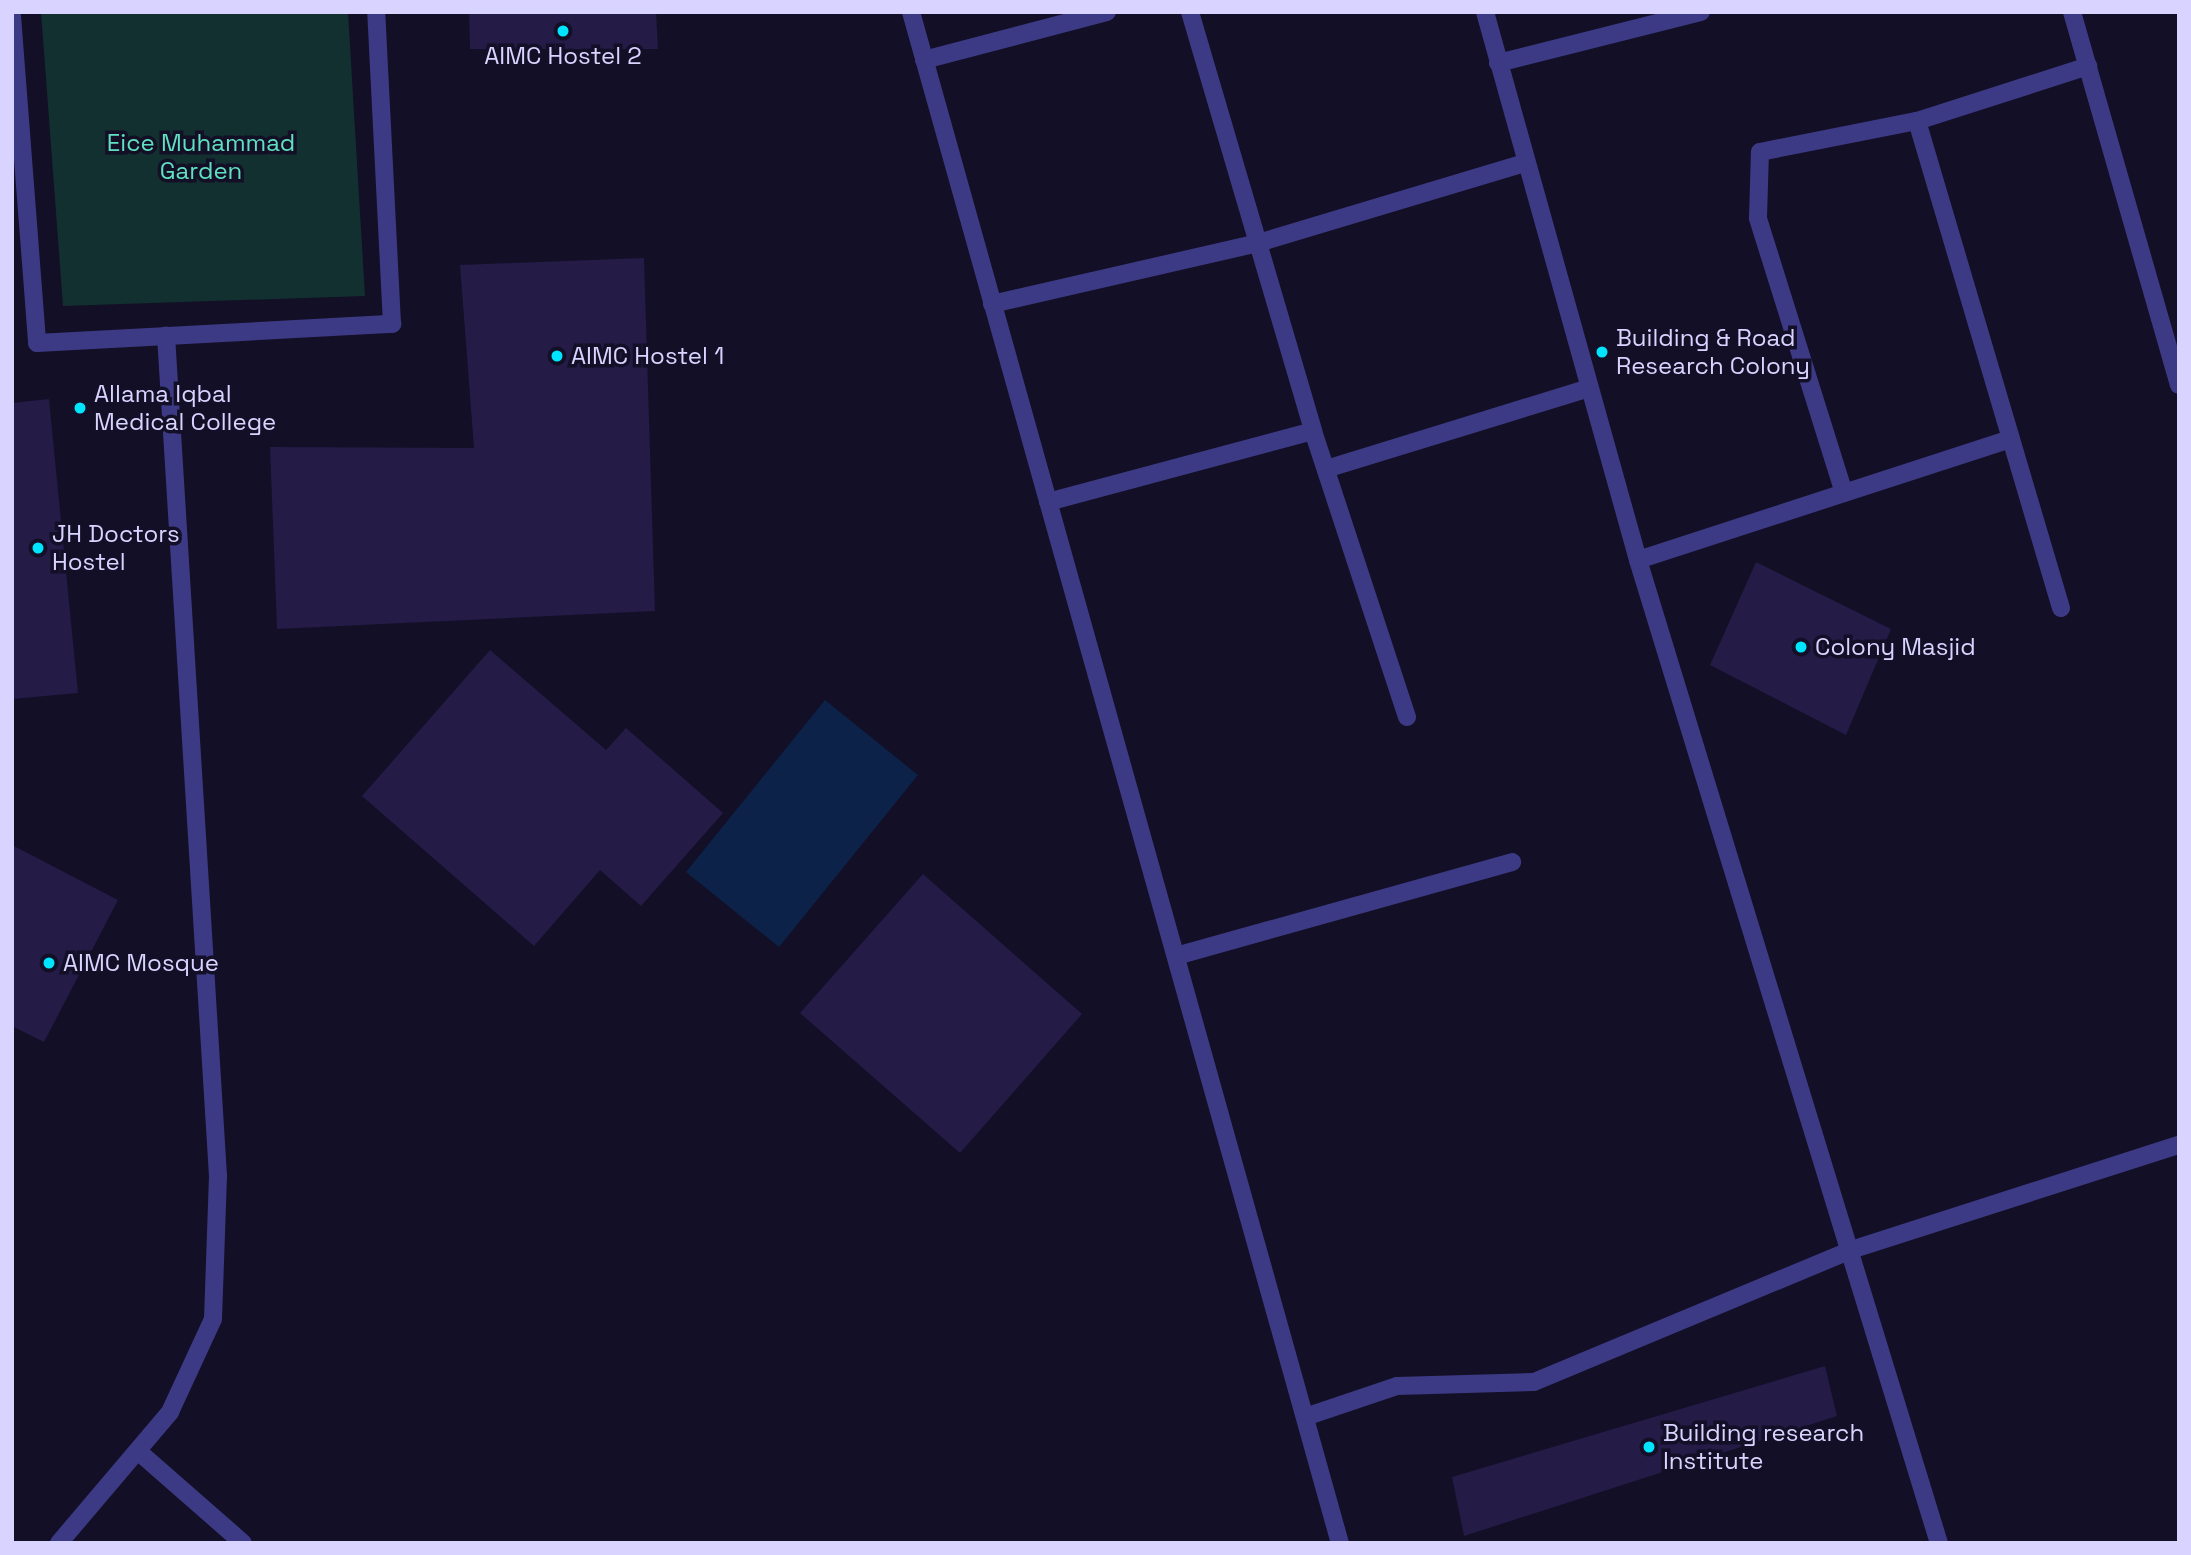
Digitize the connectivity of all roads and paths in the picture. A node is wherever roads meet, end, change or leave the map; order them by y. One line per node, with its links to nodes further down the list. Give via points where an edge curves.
1 (376, 12): 17 (street, via 392,324)
2 (911, 12): 9 (street)
3 (1107, 12): 9 (street)
4 (1190, 12): 15 (street)
5 (1485, 12): 10 (street)
6 (1701, 12): 10 (street)
7 (2072, 12): 11 (street)
8 (12, 16): 12 (street)
9 (924, 60): 16 (street)
10 (1498, 63): 14 (street)
11 (2088, 66): 13 (street); 18 (street)
12 (15, 97): 17 (street, via 37,343)
13 (1917, 121): 21 (street); 23 (street, via 1760,152 1758,218)
14 (1525, 163): 15 (street); 19 (street)
15 (1258, 243): 16 (street); 20 (street)
16 (992, 304): 24 (street)
17 (166, 336): 33 (street, via 218,1176 213,1319 170,1412)
18 (2179, 385)
19 (1589, 388): 22 (street); 25 (street)
20 (1313, 430): 22 (street); 24 (street)
21 (2011, 439): 23 (street); 26 (street)
22 (1326, 469): 27 (street)
23 (1844, 493): 25 (street)
24 (1048, 502): 29 (street)
25 (1638, 560): 31 (street)
26 (2061, 608)
27 (1407, 717)
28 (1512, 862): 29 (street)
29 (1176, 956): 32 (street)
30 (2179, 1144): 31 (street)
31 (1851, 1251): 32 (street, via 1534,1382 1397,1386); 37 (street)
32 (1306, 1417): 36 (street)
33 (139, 1452): 34 (street); 35 (street)
34 (59, 1543)
35 (243, 1543)
36 (1340, 1543)
37 (1939, 1543)

